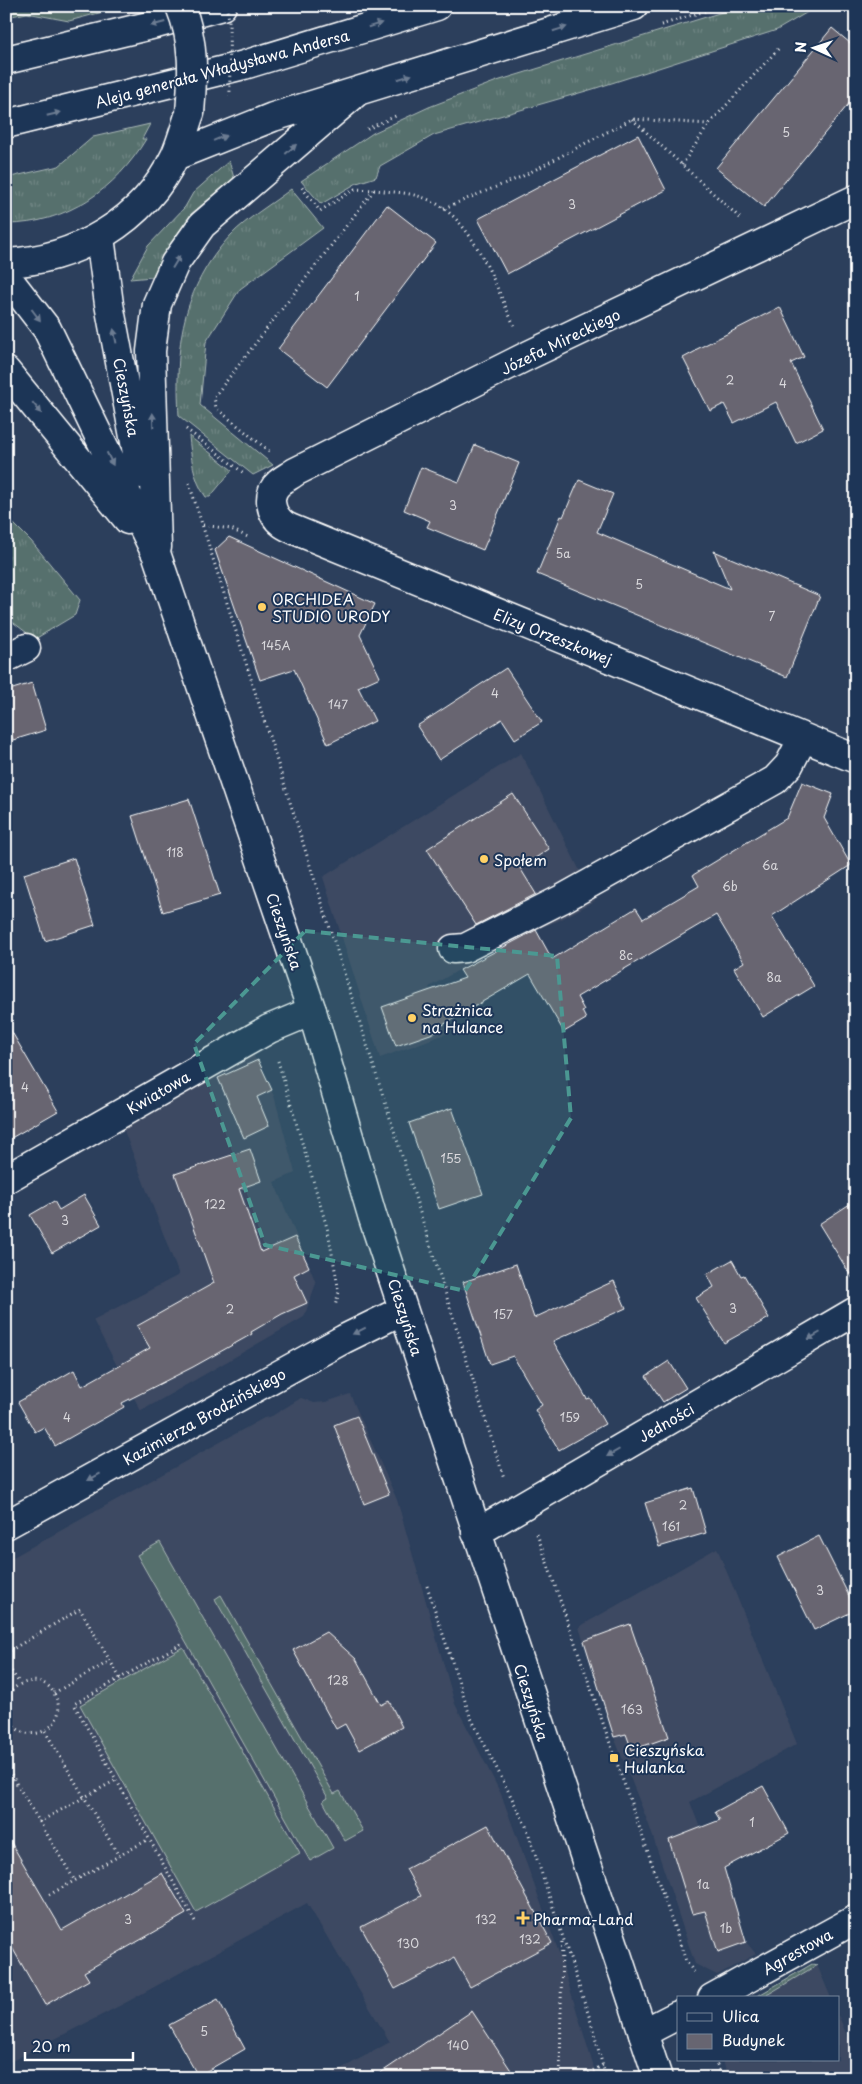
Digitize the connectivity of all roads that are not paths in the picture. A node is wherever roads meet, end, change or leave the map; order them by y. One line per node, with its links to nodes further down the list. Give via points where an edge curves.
1 (180, 6): 8 (main road, bridge, via 187,24 193,68 190,113)
2 (222, 6): 5 (main road, one-way to 5)
3 (437, 6): 7 (main road, Aleja generała Władysława Andersa, one-way to 3, via 244,65)
4 (634, 6): 6 (main road, one-way to 4)
5 (6, 60)
6 (358, 91): 8 (main road, one-way to 6, via 273,117); 15 (main road, one-way to 6, via 151,351 157,304 174,263 202,225)
7 (6, 124)
8 (175, 156): 10 (main road, via 143,201)
9 (856, 199): 14 (main road, Józefa Mireckiego, via 529,355 295,472 278,483)
10 (100, 237): 11 (main road, via 50,257); 15 (main road, Cieszyńska, one-way to 10, via 109,304)
11 (6, 263)
12 (6, 276): 15 (main road, Cieszyńska, one-way to 15, via 47,329)
13 (6, 370): 15 (main road, one-way to 15)
14 (272, 493): 16 (main road, Elizy Orzeszkowej, via 275,516 297,531)
15 (157, 556): 19 (main road, Cieszyńska)
16 (803, 738): 17 (main road, Elizy Orzeszkowej); 18 (main road, via 789,765 775,780 562,899 466,948)
17 (856, 759)
18 (453, 949)
19 (312, 1011): 20 (main road, Kwiatowa, via 269,1029); 21 (main road, Cieszyńska)
20 (6, 1179)
21 (403, 1310): 23 (main road, Kazimierza Brodzińskiego, one-way to 23, via 344,1339); 24 (main road, Cieszyńska)
22 (856, 1311): 24 (main road, Jedności, one-way to 24)
23 (6, 1525)
24 (476, 1533): 28 (main road, Cieszyńska)
25 (856, 1919): 26 (main road, Agrestowa)
26 (717, 1996)
27 (677, 2016): 28 (main road)
28 (643, 2033): 29 (main road, Cieszyńska)
29 (658, 2078)

